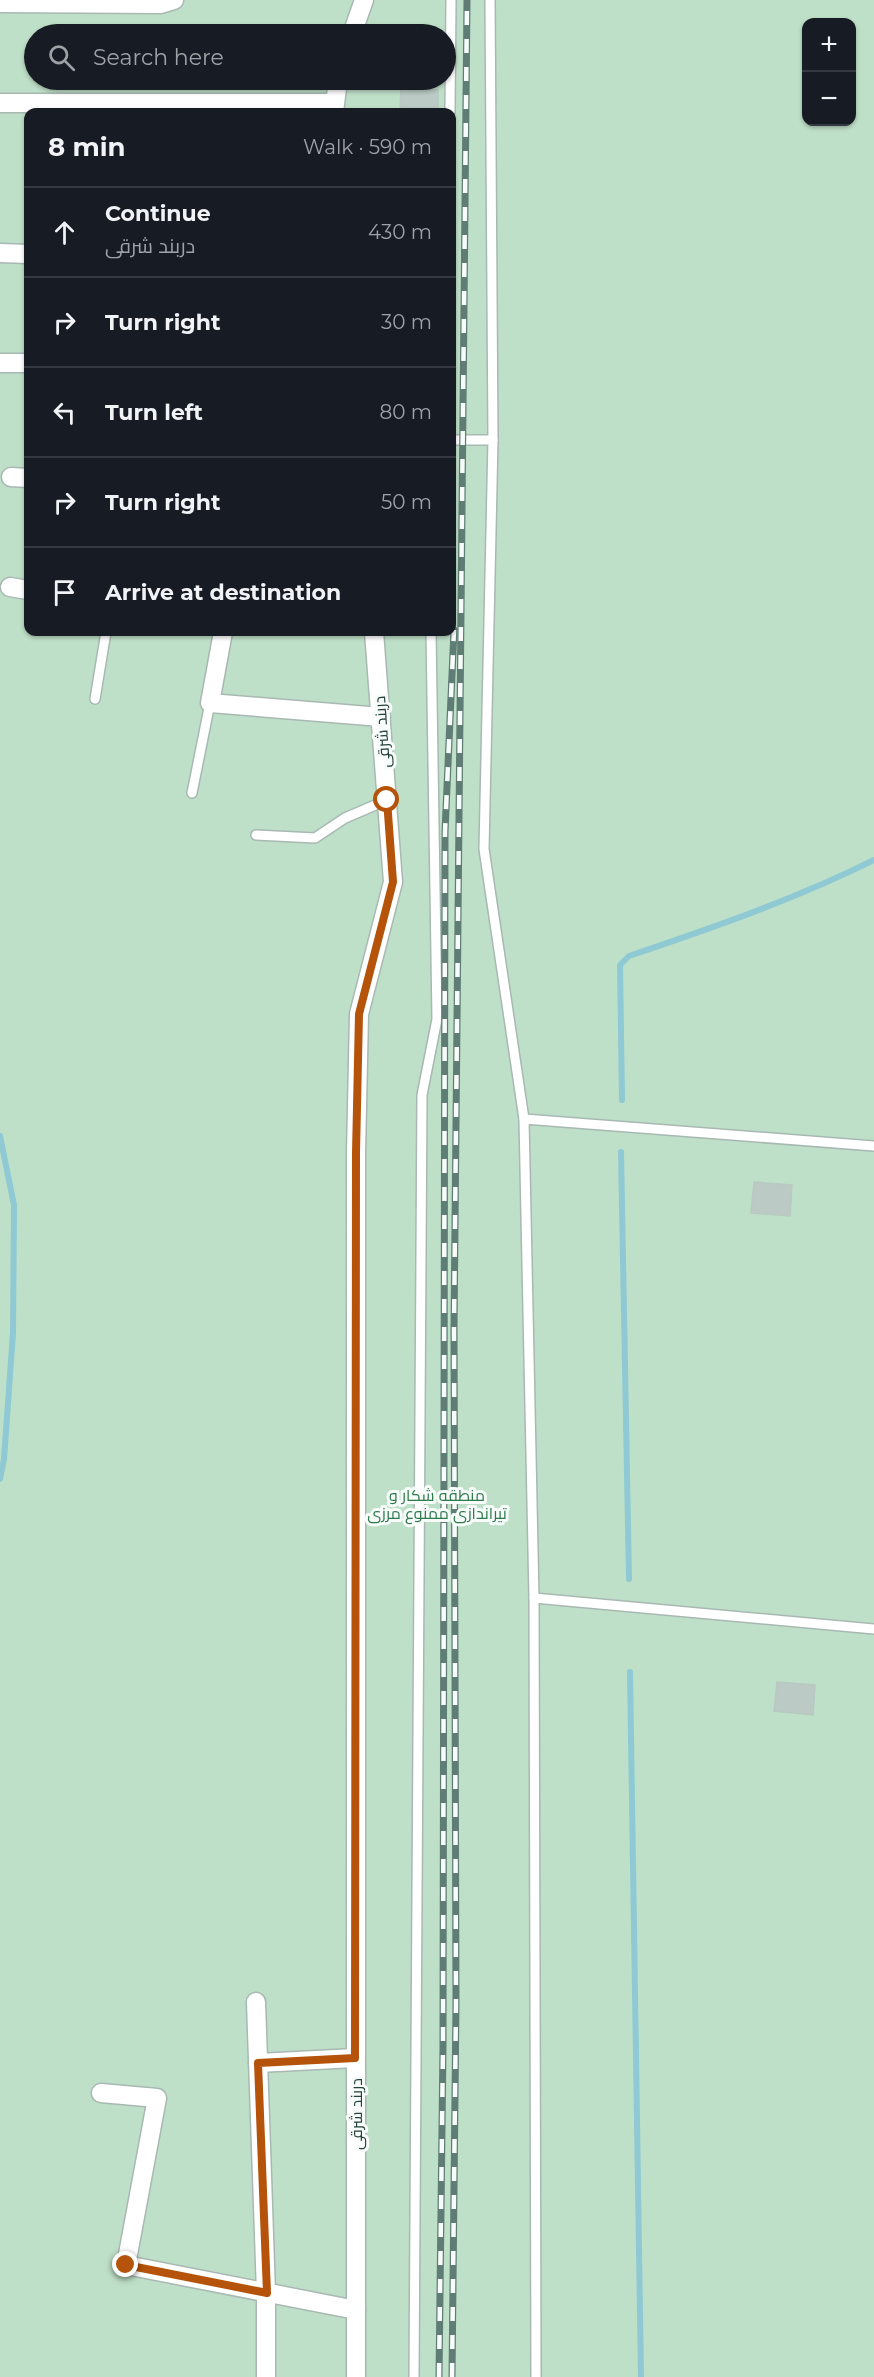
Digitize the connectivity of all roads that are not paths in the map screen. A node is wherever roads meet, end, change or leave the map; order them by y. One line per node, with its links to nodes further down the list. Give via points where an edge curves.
1 (174, 0): 5 (street, via 161,4)
2 (364, 0): 6 (street)
3 (451, 0): 7 (lane)
4 (490, 0): 18 (lane)
5 (0, 3)
6 (356, 24)
7 (451, 24)
8 (337, 90): 11 (street)
9 (450, 90): 12 (lane)
10 (0, 103): 11 (street)
11 (334, 108)
12 (450, 108)
13 (0, 253): 14 (street)
14 (24, 254)
15 (0, 363): 16 (street)
16 (24, 363)
17 (456, 440): 18 (lane)
18 (493, 440): 31 (lane, via 484,849)
19 (10, 587): 20 (street)
20 (24, 589)
21 (105, 636): 25 (lane)
22 (222, 636): 26 (street)
23 (374, 636): 27 (street, دربند شرقی)
24 (431, 636): 43 (lane, via 437,1019 422,1095)
25 (95, 699)
26 (210, 703): 27 (street); 28 (lane)
27 (381, 717): 29 (street, دربند شرقی)
28 (192, 792)
29 (387, 800): 30 (lane, via 345,818 315,838); 36 (street, دربند شرقی, via 393,882 359,1014)
30 (256, 835)
31 (524, 1119): 32 (lane); 33 (lane)
32 (874, 1146)
33 (534, 1598): 34 (lane); 44 (lane)
34 (874, 1629)
35 (256, 2002): 37 (street)
36 (355, 2058): 37 (street); 40 (street, دربند شرقی)
37 (258, 2063): 39 (street)
38 (100, 2093): 39 (street, via 157,2098 126,2265)
39 (267, 2293): 40 (street); 41 (street)
40 (356, 2310): 42 (street, دربند شرقی)
41 (266, 2377)
42 (356, 2377)
43 (414, 2377)
44 (536, 2377)

